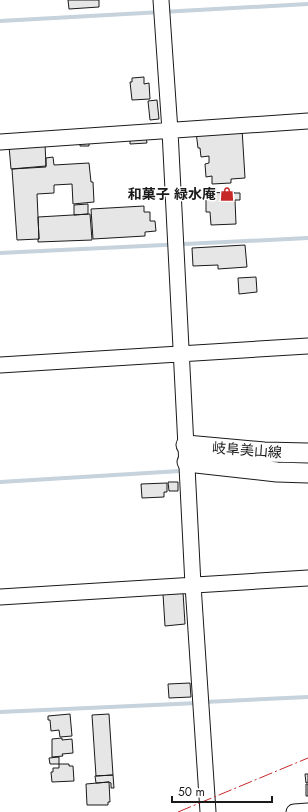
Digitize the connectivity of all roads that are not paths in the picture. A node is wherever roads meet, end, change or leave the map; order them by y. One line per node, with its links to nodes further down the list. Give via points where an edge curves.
1 (161, 0): 3 (street)
2 (308, 121): 3 (street)
3 (170, 131): 4 (street); 6 (street)
4 (0, 142)
5 (308, 346): 6 (street)
6 (180, 353): 7 (street); 8 (street)
7 (0, 365)
8 (186, 453): 9 (main road, 岐阜美山線); 10 (main road, 岐阜美山線, via 277,472); 12 (street)
9 (308, 453)
10 (308, 473)
11 (308, 578): 12 (street)
12 (193, 585): 13 (street); 15 (street)
13 (0, 596)
14 (308, 811): 16 (street)
15 (208, 812)
16 (294, 812)

